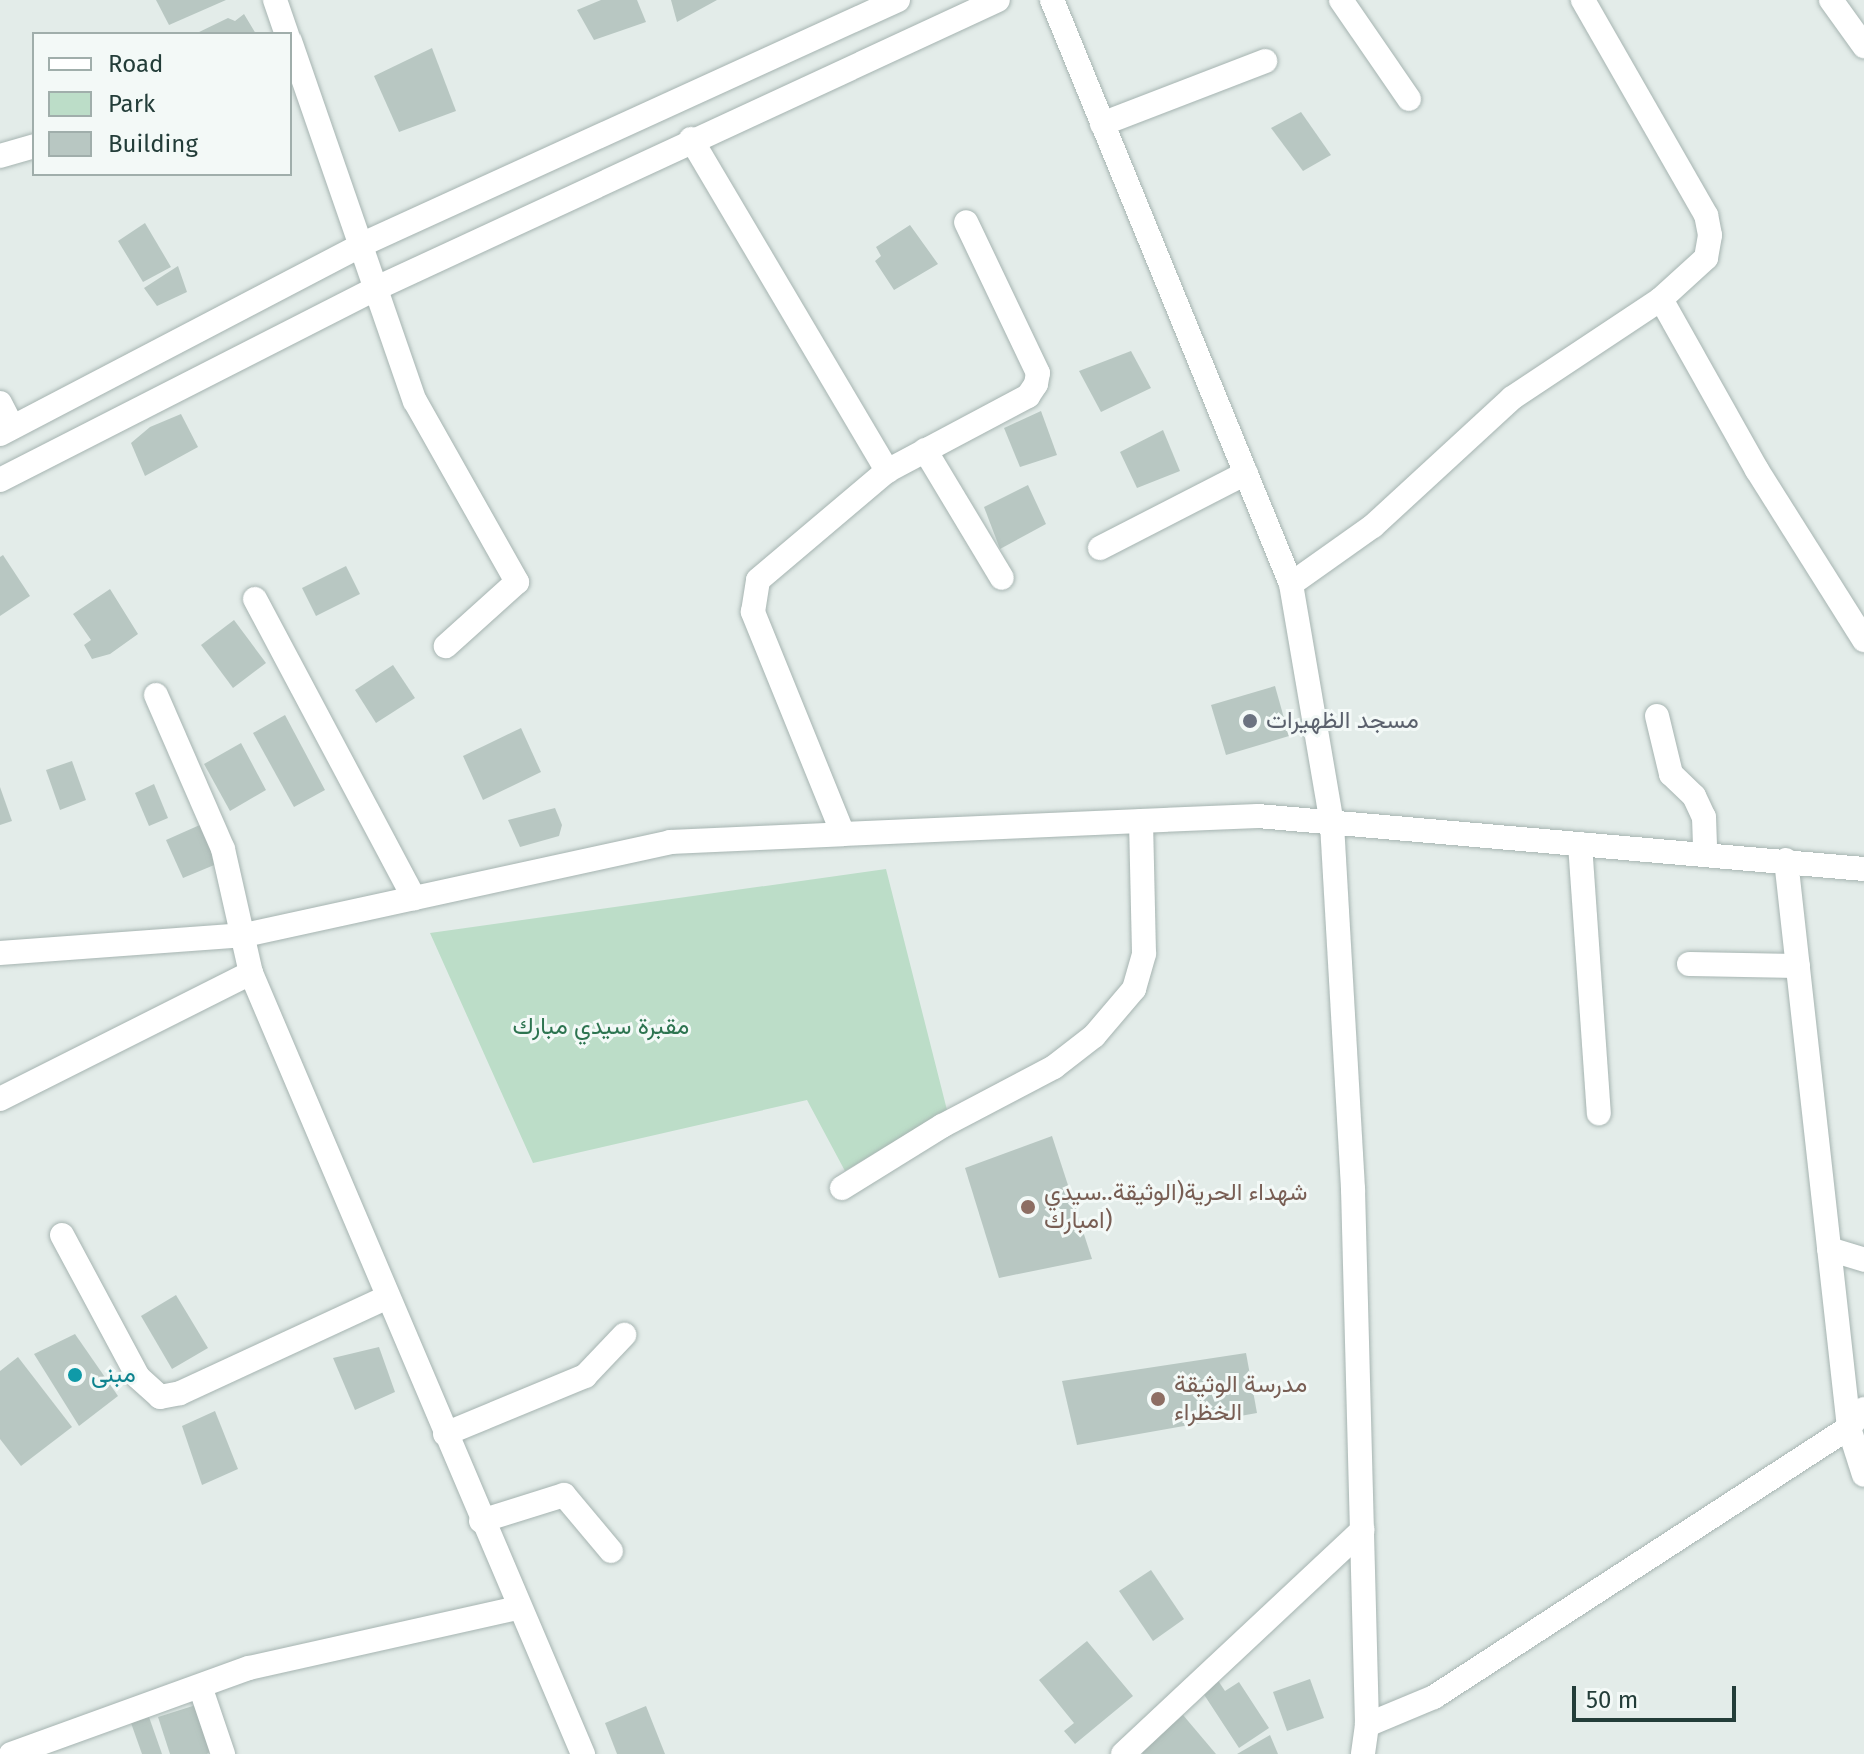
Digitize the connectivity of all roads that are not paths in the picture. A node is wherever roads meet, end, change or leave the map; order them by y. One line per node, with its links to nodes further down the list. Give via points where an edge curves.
1 (275, 0): 8 (street)
2 (898, 0): 18 (street)
3 (998, 0): 14 (street)
4 (1052, 0): 13 (street)
5 (1341, 0): 12 (street)
6 (1583, 0): 20 (street, via 1706,215 1706,258)
7 (1831, 0): 9 (street)
8 (286, 32)
9 (1864, 46)
10 (292, 47): 18 (street)
11 (1265, 61): 13 (street)
12 (1409, 99)
13 (1102, 124): 25 (street)
14 (691, 139): 19 (street); 24 (street)
15 (32, 147): 16 (street)
16 (0, 156)
17 (966, 222): 23 (street, via 1038,373 1028,396)
18 (363, 244): 19 (street); 22 (street)
19 (379, 287): 26 (street); 32 (street, via 415,401 517,582)
20 (1661, 299): 29 (street, via 1512,398 1373,526); 31 (street, via 1757,470)
21 (0, 403): 22 (street)
22 (6, 430)
23 (925, 450): 24 (street); 28 (street)
24 (887, 471): 37 (street, via 758,580 753,612)
25 (1246, 473): 27 (street); 29 (street)
26 (0, 480)
27 (1100, 548)
28 (1002, 578)
29 (1291, 584): 36 (street)
30 (255, 599): 42 (street)
31 (1864, 640)
32 (446, 646)
33 (156, 695): 43 (street, via 223,849)
34 (1657, 716): 39 (street, via 1671,774 1694,796 1704,817)
35 (1141, 821): 36 (street, via 1258,816); 37 (street); 50 (street, via 1144,953 1134,989 1094,1036 1054,1067 942,1126)
36 (1332, 824): 38 (street); 60 (street, via 1353,1189)
37 (843, 834): 42 (street, via 670,842)
38 (1580, 844): 39 (street); 49 (street)
39 (1705, 854): 40 (street)
40 (1786, 860): 41 (street); 46 (street)
41 (1864, 869)
42 (414, 898): 43 (street)
43 (245, 935): 44 (street); 47 (street)
44 (0, 953)
45 (1689, 964): 46 (street)
46 (1798, 966): 52 (street)
47 (251, 973): 48 (street); 54 (street)
48 (0, 1099)
49 (1599, 1113)
50 (842, 1188)
51 (62, 1235): 54 (street, via 138,1377 160,1397 180,1393)
52 (1829, 1249): 53 (street); 56 (street)
53 (1864, 1260)
54 (388, 1297): 57 (street)
55 (624, 1335): 57 (street, via 585,1376)
56 (1857, 1419): 58 (street); 64 (street, via 1434,1697)
57 (445, 1434): 59 (street)
58 (1863, 1469)
59 (481, 1521): 61 (street, via 564,1495); 62 (street)
60 (1362, 1530): 64 (street); 69 (street)
61 (611, 1551)
62 (517, 1608): 63 (street, via 249,1668); 68 (street)
63 (201, 1689): 65 (street); 67 (street)
64 (1367, 1725): 70 (street)
65 (40, 1749): 66 (street)
66 (11, 1754)
67 (223, 1754)
68 (583, 1754)
69 (1123, 1754)
70 (1363, 1754)

